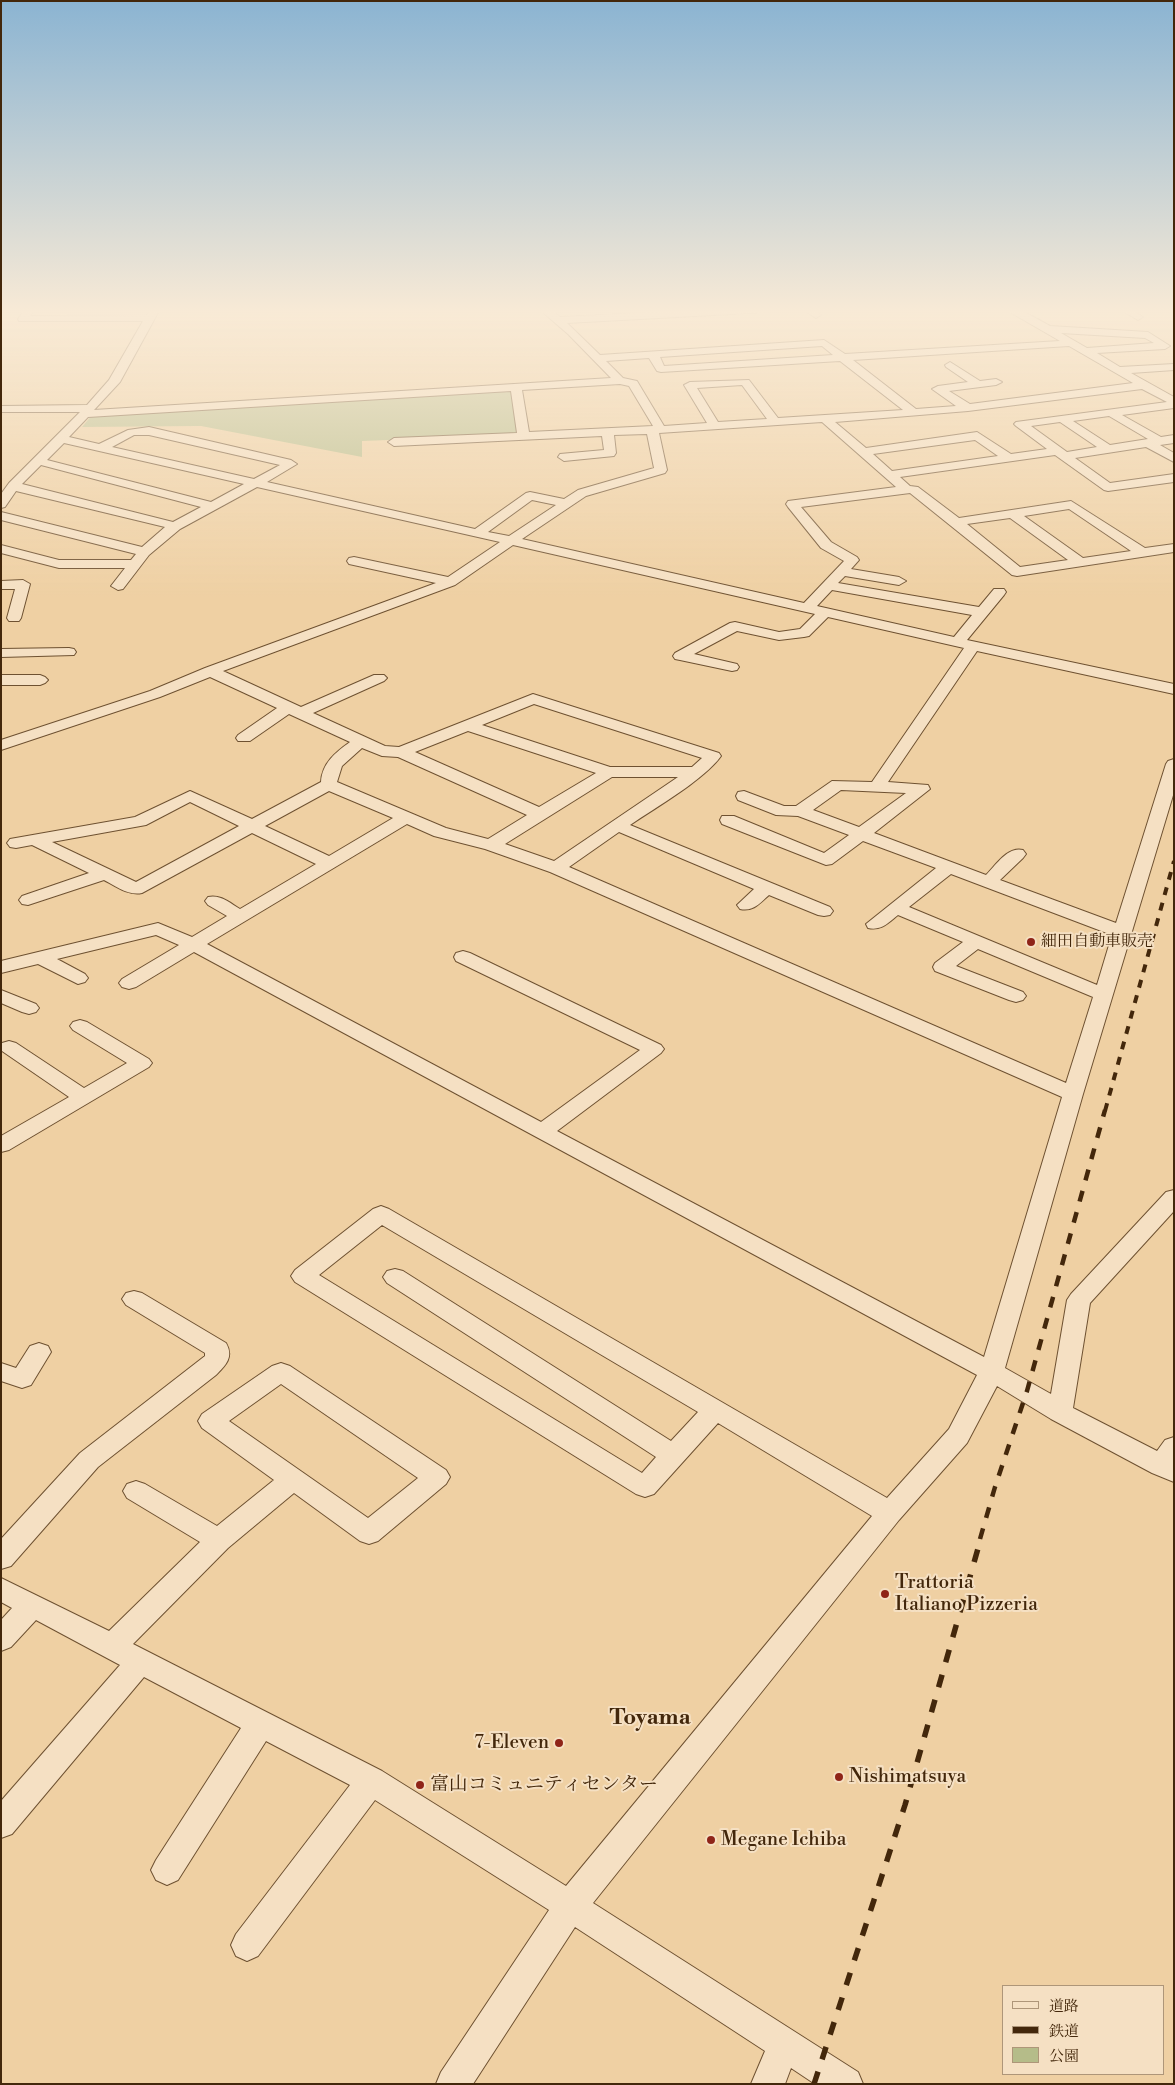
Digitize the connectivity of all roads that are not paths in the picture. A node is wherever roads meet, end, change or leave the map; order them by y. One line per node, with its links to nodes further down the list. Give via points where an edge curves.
1 (92, 406): 13 (street)
2 (172, 406): 13 (street)
3 (519, 406): 22 (street)
4 (645, 406): 20 (street)
5 (703, 406): 19 (street)
6 (763, 406): 18 (street)
7 (906, 406): 14 (street)
8 (965, 406): 11 (street)
9 (982, 406): 11 (street)
10 (1158, 406): 15 (street)
11 (968, 408): 14 (street)
12 (1, 410): 13 (street)
13 (88, 411): 23 (street)
14 (914, 413): 16 (street)
15 (1111, 413): 17 (street); 26 (street)
16 (825, 419): 18 (street); 29 (street)
17 (1063, 419): 28 (street); 30 (street, via 1020,424)
18 (775, 422): 19 (street)
19 (715, 426): 20 (street)
20 (657, 430): 21 (street); 43 (street, via 661,470 582,492)
21 (608, 432): 22 (street); 32 (street, via 610,453)
22 (524, 437): 25 (street)
23 (61, 439): 27 (street); 35 (street)
24 (1174, 439): 26 (street)
25 (394, 442)
26 (1154, 442): 28 (street); 33 (street)
27 (100, 448): 31 (street); 39 (street, via 132,432 149,431 291,464)
28 (1107, 449): 30 (street)
29 (863, 452): 34 (street, via 977,436); 37 (street)
30 (1062, 454): 34 (street); 38 (street, via 1108,487)
31 (134, 456): 36 (street); 39 (street)
32 (564, 457)
33 (1174, 458)
34 (1010, 459): 37 (street)
35 (38, 461): 36 (street); 40 (street)
36 (91, 475): 44 (street)
37 (890, 475): 41 (street)
38 (1174, 478)
39 (254, 484): 44 (street); 49 (street)
40 (12, 486): 42 (street); 48 (street)
41 (906, 489): 47 (street, via 914,490); 58 (street, via 792,504 826,545 852,560)
42 (1, 504)
43 (565, 504): 49 (street, via 530,496); 50 (street)
44 (212, 506): 48 (street)
45 (1012, 513): 47 (street); 54 (street, via 1071,505); 56 (street)
46 (1, 516): 53 (street)
47 (956, 522): 56 (street, via 1017,572)
48 (175, 526): 53 (street)
49 (476, 534): 50 (street)
50 (510, 542): 60 (street); 65 (street)
51 (1174, 548): 54 (street)
52 (1, 549): 57 (street, via 58,564)
53 (144, 552): 57 (street)
54 (1143, 553): 56 (street)
55 (354, 561): 60 (street)
56 (1081, 563)
57 (133, 564): 63 (street)
58 (842, 571): 59 (street); 62 (street)
59 (899, 581)
60 (450, 582): 74 (street)
61 (1, 585): 68 (street, via 24,584)
62 (829, 585): 65 (street); 67 (street)
63 (118, 586)
64 (999, 592): 67 (street)
65 (807, 608): 66 (street)
66 (825, 612): 69 (street); 73 (street, via 804,633 779,636 735,626 680,656)
67 (982, 612): 69 (street)
68 (14, 618)
69 (957, 642): 70 (street)
70 (973, 646): 78 (street); 89 (street)
71 (68, 652): 72 (street)
72 (1, 653)
73 (732, 667)
74 (210, 671): 79 (street); 83 (street, via 155,694)
75 (379, 678): 79 (street)
76 (1, 680): 77 (street)
77 (40, 680)
78 (1174, 689)
79 (295, 710): 81 (street); 82 (street)
80 (469, 726): 84 (street); 86 (street); 87 (street, via 533,698 713,756)
81 (244, 738)
82 (361, 741): 84 (street, via 382,751); 88 (street, via 336,760 329,773)
83 (1, 745)
84 (401, 752): 92 (street)
85 (1174, 764): 115 (street)
86 (609, 772): 87 (street); 92 (street)
87 (696, 772): 96 (street)
88 (329, 784): 93 (street); 95 (street)
89 (877, 787): 91 (street, via 838,786); 97 (street, via 922,789)
90 (744, 796): 91 (street, via 782,811)
91 (800, 811): 97 (street)
92 (540, 814): 100 (street)
93 (405, 818): 100 (street, via 440,832); 102 (street)
94 (728, 820): 97 (street, via 826,860)
95 (254, 825): 98 (street, via 190,796 140,821); 102 (street); 105 (street, via 136,889)
96 (618, 826): 104 (street); 107 (street)
97 (862, 834): 103 (street)
98 (33, 839): 99 (street); 105 (street)
99 (16, 842)
100 (491, 845): 104 (street)
101 (1017, 854): 106 (street)
102 (329, 863): 113 (street)
103 (948, 867): 106 (street); 111 (street)
104 (556, 868): 129 (street)
105 (104, 874): 108 (street)
106 (988, 882): 115 (street)
107 (767, 887): 110 (street); 112 (street)
108 (28, 900)
109 (214, 901): 113 (street)
110 (746, 905)
111 (896, 908): 114 (street); 116 (street)
112 (824, 911)
113 (240, 916): 117 (street)
114 (875, 924)
115 (1122, 932): 123 (street)
116 (976, 941): 123 (street); 125 (street, via 942,967)
117 (192, 944): 118 (street, via 158,929); 122 (street); 131 (street)
118 (39, 956): 120 (street); 121 (street)
119 (463, 957): 131 (street, via 654,1049)
120 (3, 965)
121 (78, 978)
122 (129, 983)
123 (1103, 994): 129 (street)
124 (1, 996): 126 (street)
125 (1016, 996)
126 (29, 1008)
127 (80, 1026): 130 (street, via 142,1063)
128 (9, 1047): 130 (street)
129 (1073, 1094): 138 (street)
130 (84, 1097): 132 (street)
131 (543, 1131): 138 (street)
132 (1, 1145)
133 (1174, 1197): 140 (street, via 1079,1300)
134 (395, 1277): 141 (street)
135 (134, 1299): 147 (street, via 217,1349 217,1359 90,1460)
136 (39, 1352): 137 (street, via 22,1379)
137 (1, 1372)
138 (991, 1373): 140 (street); 145 (street, via 958,1436)
139 (715, 1410): 141 (street); 141 (street, via 382,1214 303,1276 645,1487); 145 (street)
140 (1060, 1412): 142 (street)
141 (674, 1456)
142 (1169, 1462)
143 (293, 1479): 143 (street, via 369,1533 437,1477 280,1372 211,1421); 146 (street)
144 (136, 1491): 146 (street)
145 (890, 1513): 157 (street)
146 (219, 1540): 151 (street)
147 (1, 1558)
148 (1, 1589): 149 (street)
149 (33, 1605): 150 (street); 151 (street)
150 (1, 1639)
151 (112, 1646): 152 (street)
152 (141, 1661): 153 (street); 155 (street)
153 (261, 1723): 154 (street); 156 (street)
154 (371, 1781): 157 (street); 158 (street)
155 (1, 1824)
156 (167, 1870)
157 (570, 1906): 159 (street); 160 (street)
158 (247, 1945)
159 (784, 2045): 161 (street); 162 (street)
160 (452, 2084)
161 (768, 2084)
162 (846, 2084)

